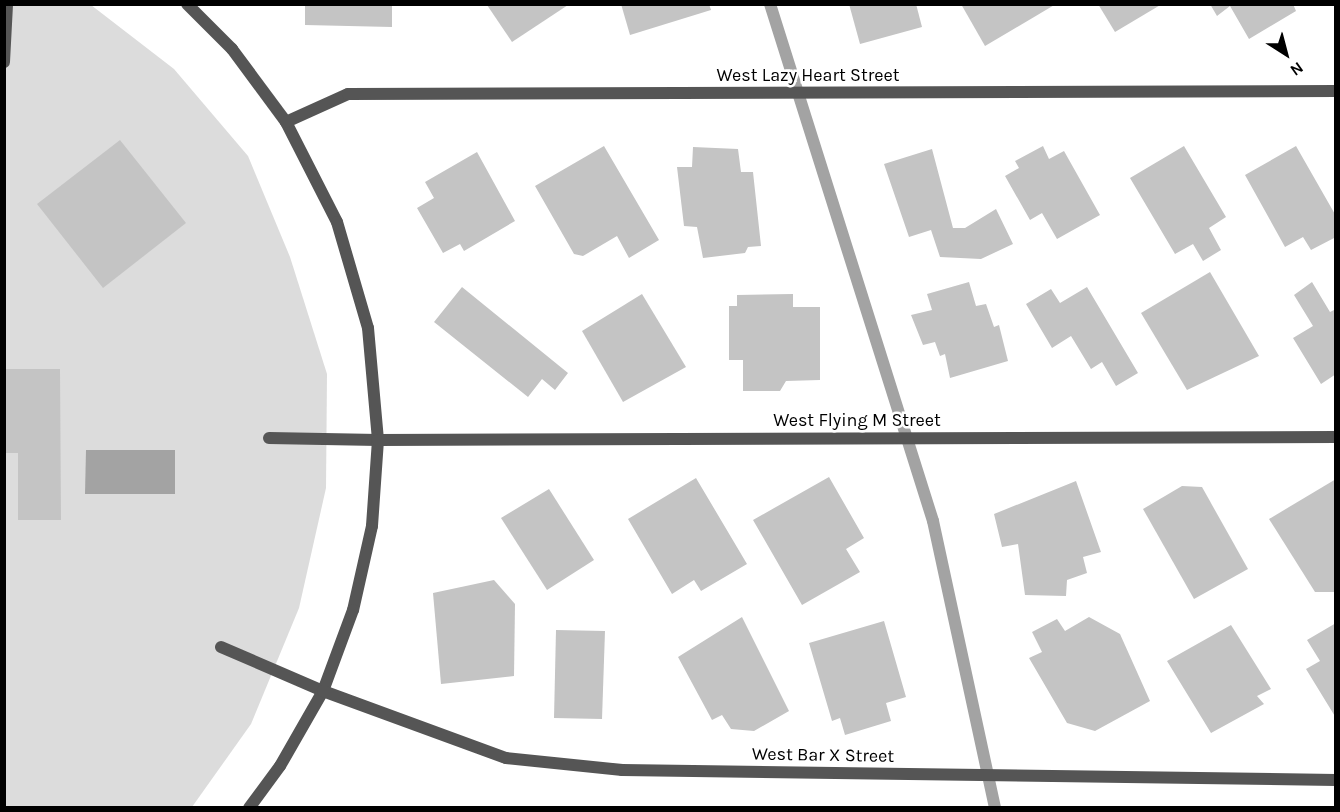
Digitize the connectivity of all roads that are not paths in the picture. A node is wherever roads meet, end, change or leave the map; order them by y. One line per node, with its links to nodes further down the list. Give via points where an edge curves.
1 (7, 4): 3 (street)
2 (187, 4): 5 (street, via 232,49)
3 (4, 62)
4 (1335, 91): 5 (street, West Lazy Heart Street, via 348,94)
5 (286, 122): 8 (street, via 337,222 368,328)
6 (1335, 437): 8 (street, West Flying M Street)
7 (269, 438): 8 (street, West Flying M Street)
8 (378, 440): 10 (street, via 372,526 353,610)
9 (221, 647): 10 (street, West Bar X Street)
10 (323, 690): 11 (street, West Bar X Street, via 506,758 622,770); 12 (street, via 280,766)
11 (1335, 780)
12 (249, 807)

